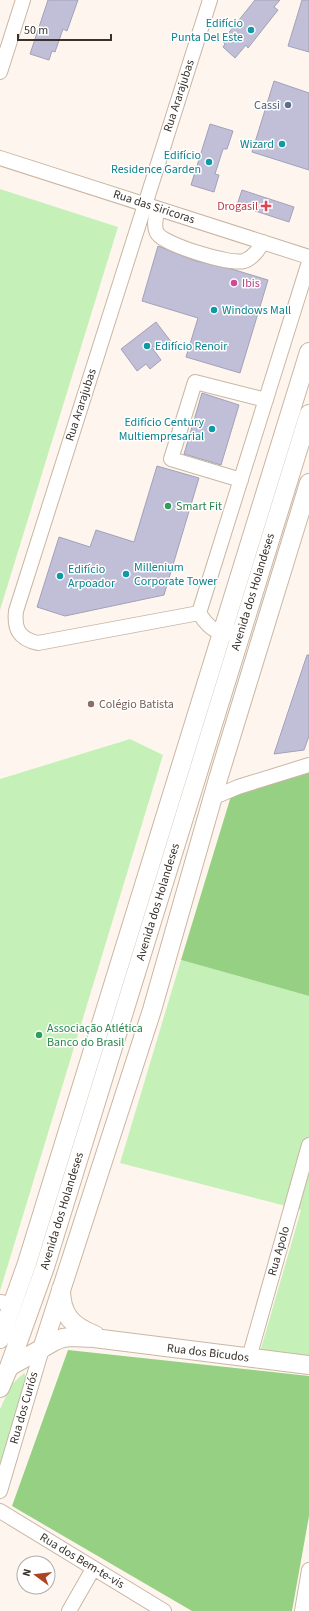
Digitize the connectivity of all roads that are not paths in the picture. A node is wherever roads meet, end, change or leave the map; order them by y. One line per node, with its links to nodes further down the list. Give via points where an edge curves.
1 (23, 0): 3 (street)
2 (210, 0): 5 (street, Rua Ararajubas)
3 (0, 72)
4 (0, 158): 5 (street, Rua das Siricoras)
5 (145, 204): 6 (street, Rua das Siricoras); 16 (street, Rua Ararajubas, via 16,611 15,621 23,637 38,643)
6 (158, 209): 7 (street, Rua das Siricoras); 7 (street, via 155,220 156,232 185,249 231,262 241,262 250,258)
7 (263, 242): 8 (street, Rua das Siricoras)
8 (309, 257)
9 (309, 262): 11 (street)
10 (309, 352): 18 (main road, Avenida dos Holandeses)
11 (266, 400): 13 (street); 13 (street, via 195,382 171,458)
12 (309, 414): 15 (main road, Avenida dos Holandeses)
13 (241, 480): 16 (street)
14 (308, 485): 15 (main road, via 293,504); 22 (main road, Avenida dos Holandeses)
15 (276, 519): 17 (main road, Avenida dos Holandeses)
16 (199, 613): 18 (street, Avenida dos Holandeses, via 208,626)
17 (241, 631): 18 (street); 20 (main road, Avenida dos Holandeses)
18 (222, 633): 21 (main road, Avenida dos Holandeses)
19 (309, 765): 23 (street)
20 (199, 767): 21 (street); 22 (street, via 209,770); 25 (main road, Avenida dos Holandeses)
21 (180, 769): 29 (main road, Avenida dos Holandeses, via 87,1073)
22 (218, 779): 23 (street); 24 (main road, Avenida dos Holandeses)
23 (238, 787): 24 (street)
24 (212, 798): 26 (main road, Avenida dos Holandeses, via 152,1010)
25 (98, 1096): 26 (main road); 35 (main road, Avenida dos Holandeses, via 45,1267)
26 (109, 1142): 28 (main road, Avenida dos Holandeses)
27 (309, 1145): 33 (street, Rua Apolo)
28 (61, 1287): 31 (main road, Rua dos Bicudos, via 62,1303 68,1318 83,1330); 32 (main road, Avenida dos Holandeses)
29 (7, 1303): 30 (main road, Avenida dos Holandeses)
30 (0, 1339)
31 (106, 1341): 32 (main road, Rua dos Bicudos, via 70,1337 54,1341); 33 (main road, Rua dos Bicudos)
32 (42, 1349): 35 (main road, Rua dos Bicudos); 37 (street, Rua dos Curiós)
33 (249, 1358): 34 (main road, Rua dos Bicudos)
34 (309, 1365)
35 (9, 1367): 36 (main road, Avenida dos Holandeses)
36 (0, 1388)
37 (0, 1491)
38 (0, 1511): 39 (street, Rua dos Bem-te-vis)
39 (94, 1569): 41 (street); 42 (street, Rua dos Bem-te-vis)
40 (309, 1570): 43 (street)
41 (69, 1611)
42 (164, 1611)
43 (302, 1611)

